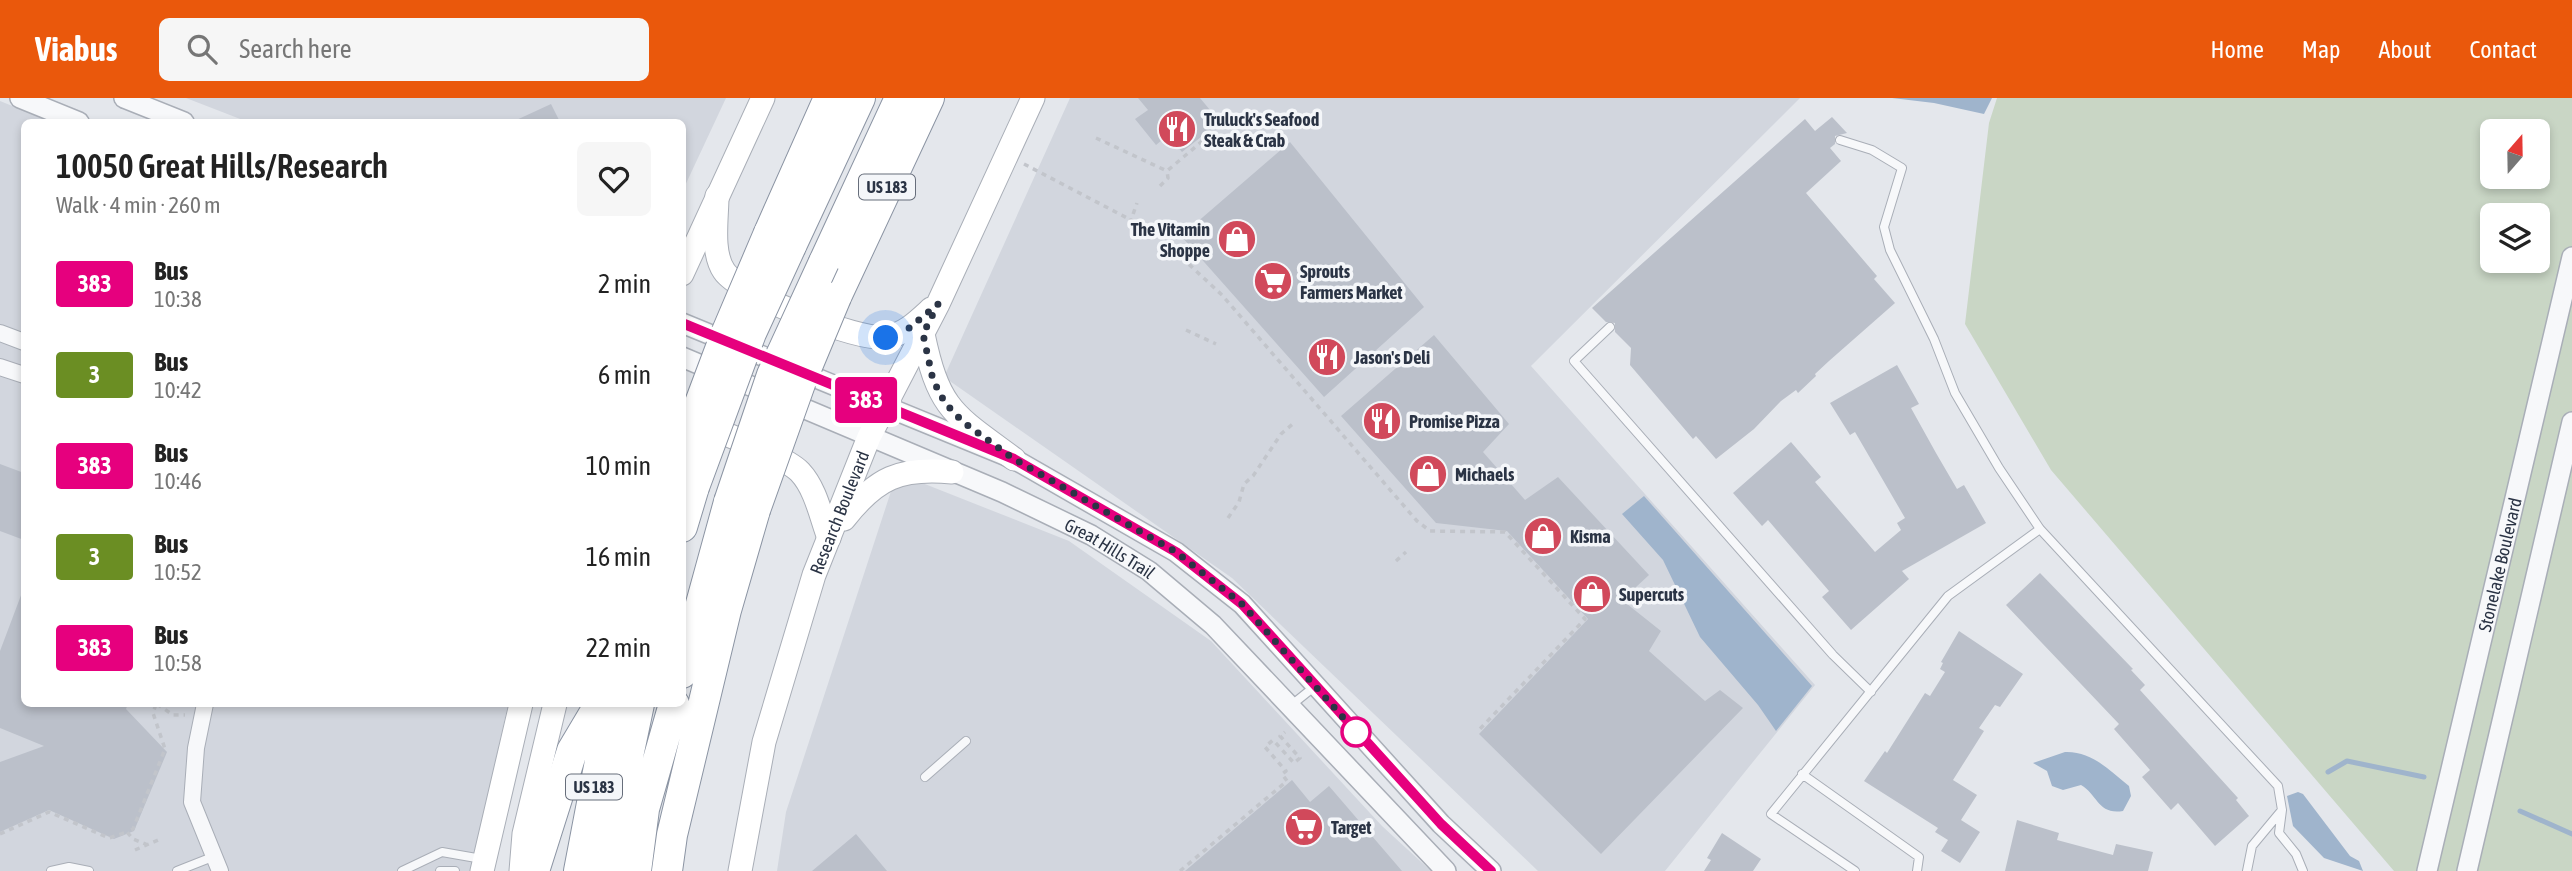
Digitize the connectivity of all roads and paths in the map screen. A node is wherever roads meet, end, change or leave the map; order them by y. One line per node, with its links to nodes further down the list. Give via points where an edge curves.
1 (20, 98): 9 (street)
2 (124, 98): 10 (street)
3 (763, 98): 18 (main road)
4 (823, 98): 12 (highway)
5 (829, 98): 12 (highway)
6 (860, 98): 20 (highway)
7 (1033, 98): 24 (main road, Research Boulevard)
8 (922, 100): 43 (highway, bridge, via 836,265 801,381)
9 (72, 119)
10 (176, 119)
11 (1213, 132): 16 (path)
12 (810, 138): 20 (highway)
13 (1096, 138): 16 (path)
14 (1840, 139): 46 (lane, via 1872,150 1902,168 1884,227 1890,250 1955,393)
15 (1024, 164): 19 (path, via 1132,221)
16 (1167, 171): 17 (path, via 1168,178)
17 (1160, 186)
18 (717, 196): 22 (main road); 24 (main road, via 718,257 724,271 747,291 860,337 886,338 908,329)
19 (1137, 203)
20 (780, 240): 40 (highway, bridge, via 726,334); 44 (highway, bridge)
21 (1167, 244): 64 (path, via 1222,295 1417,521 1430,531 1506,532 1585,619)
22 (689, 247)
23 (2572, 257): 97 (street, Stonelake Boulevard)
24 (938, 304): 29 (main road, Research Boulevard)
25 (686, 325): 35 (street, Great Hills Trail)
26 (1610, 327): 52 (lane, via 1574,361 1833,655)
27 (1186, 330): 31 (path)
28 (0, 333): 30 (street)
29 (923, 334): 35 (main road, Research Boulevard); 41 (main road, via 933,380 945,403)
30 (21, 341)
31 (1216, 344)
32 (686, 359): 39 (street, Great Hills Trail)
33 (0, 368): 34 (street)
34 (21, 374)
35 (884, 408): 39 (main road, Research Boulevard); 41 (street, Great Hills Trail)
36 (686, 420): 47 (main road, via 742,440 799,471 811,489)
37 (2572, 422): 98 (street)
38 (1294, 423): 45 (path, via 1244,484)
39 (869, 438): 42 (street, Great Hills Trail); 47 (main road, Research Boulevard)
40 (686, 439)
41 (1014, 459): 51 (street, Great Hills Trail, via 1176,552 1242,604)
42 (952, 472): 47 (main road, via 921,469 877,484); 62 (street, Great Hills Trail, via 1091,535 1149,571 1213,625)
43 (742, 506): 50 (highway); 88 (highway, via 726,610)
44 (686, 514)
45 (1228, 518)
46 (2040, 529): 52 (lane, via 1948,596); 69 (lane, via 2278,786)
47 (829, 538): 89 (main road, Research Boulevard, via 780,682)
48 (1406, 552): 49 (path)
49 (1396, 561)
50 (686, 662)
51 (1314, 687): 62 (lane); 92 (street, Great Hills Trail)
52 (1871, 692): 67 (lane)
53 (156, 707): 70 (path, via 153,713 165,750 133,829)
54 (161, 707): 63 (path, via 173,715)
55 (204, 707): 75 (street, via 192,802)
56 (520, 707): 76 (main road)
57 (554, 707): 83 (main road, via 524,834)
58 (598, 707): 84 (highway, via 572,751)
59 (610, 707): 85 (highway, US 183)
60 (638, 707): 86 (highway)
61 (673, 707): 87 (highway, via 644,809)
62 (1289, 708): 91 (street, Great Hills Trail)
63 (185, 715)
64 (1478, 731)
65 (1285, 732): 90 (path, via 1280,736 1300,758 1294,763 1273,740 1265,747 1286,771 1282,774 1287,781)
66 (966, 741): 68 (lane)
67 (1802, 774): 93 (lane, via 1771,814); 94 (lane, via 1919,856)
68 (925, 777)
69 (2282, 810): 95 (lane, via 2252,846); 96 (lane, via 2279,833)
70 (127, 832): 71 (path, via 109,838 49,812); 73 (path)
71 (0, 834)
72 (158, 840): 73 (path)
73 (148, 845): 74 (path)
74 (135, 849)
75 (217, 863): 79 (lane)
76 (483, 865): 80 (lane, via 442,852)
77 (51, 871): 78 (lane, via 69,867)
78 (89, 871)
79 (177, 871)
80 (402, 871)
81 (440, 871): 82 (lane)
82 (455, 871)
83 (521, 871)
84 (534, 871)
85 (579, 871)
86 (608, 871)
87 (636, 871)
88 (667, 871)
89 (740, 871)
90 (1180, 871)
91 (1446, 871)
92 (1491, 871)
93 (1855, 871)
94 (1917, 871)
95 (2247, 871)
96 (2303, 871)
97 (2427, 871)
98 (2467, 871)

